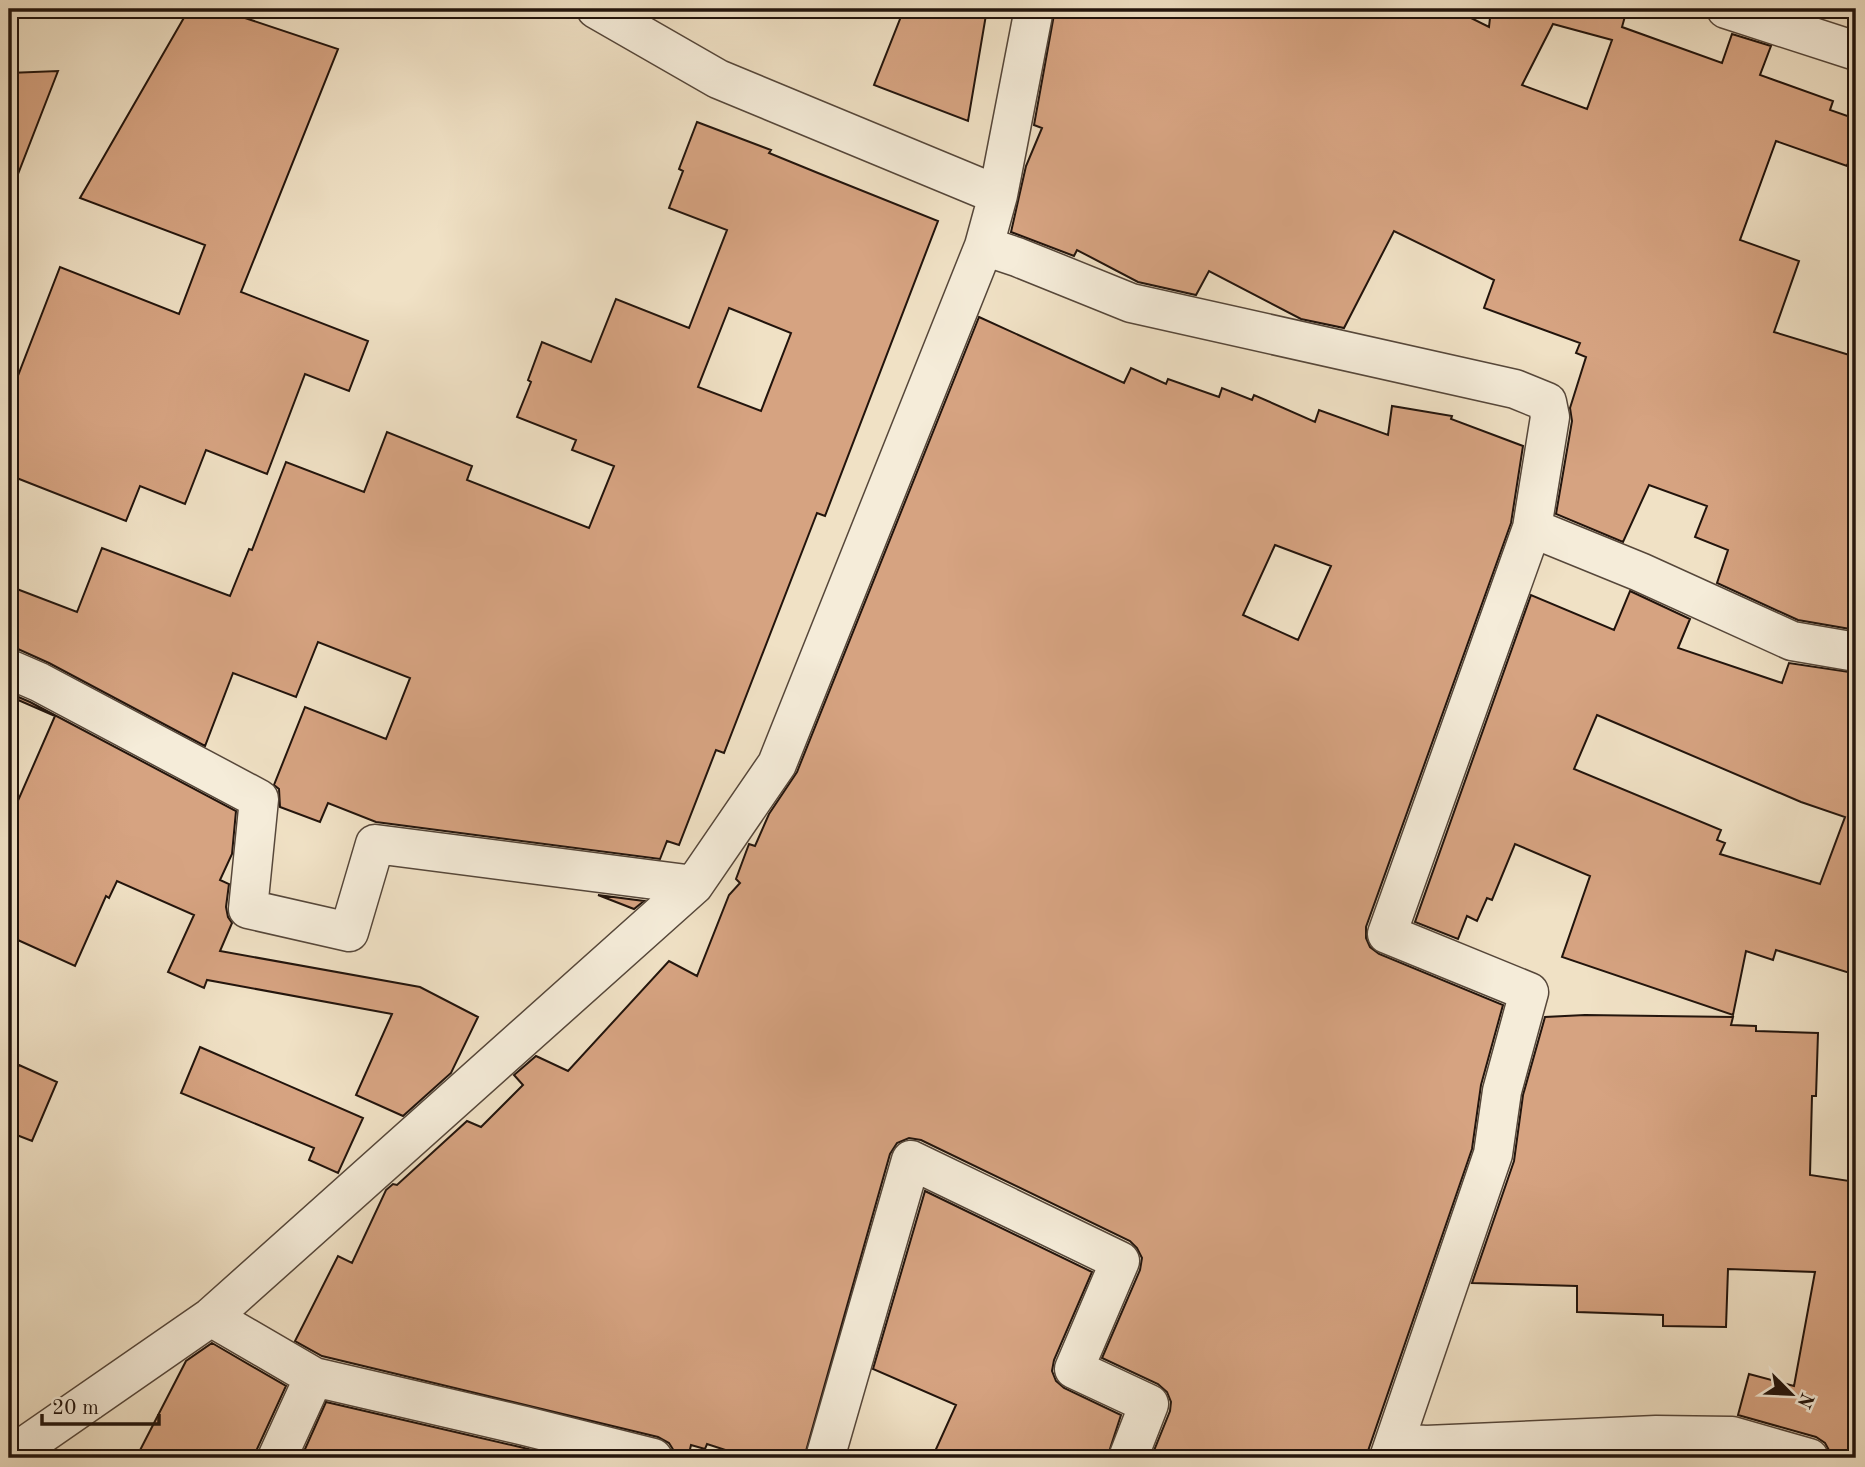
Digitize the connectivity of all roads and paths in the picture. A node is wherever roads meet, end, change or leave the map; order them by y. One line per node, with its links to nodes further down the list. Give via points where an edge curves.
1 (596, 9): 5 (street, via 718,79)
2 (1034, 9): 5 (street)
3 (1726, 9): 4 (street)
4 (1856, 51)
5 (998, 195): 6 (street)
6 (984, 246): 7 (street, via 1132,303 1516,389 1547,402 1550,417); 10 (street, via 777,764)
7 (1532, 528): 8 (street, via 1792,640); 13 (street, via 1387,934 1529,992 1502,1091 1493,1154)
8 (1856, 652)
9 (9, 669): 10 (street, via 259,799 248,909 349,932 375,844)
10 (694, 885): 11 (street)
11 (211, 1317): 12 (street); 14 (street)
12 (314, 1377): 15 (street); 16 (street)
13 (1392, 1451): 19 (street, via 1426,1445 1732,1436)
14 (11, 1452)
15 (636, 1457)
16 (277, 1458)
17 (825, 1458): 18 (street, via 911,1160 1120,1261 1074,1369 1149,1404)
18 (1128, 1458)
19 (1809, 1458)

